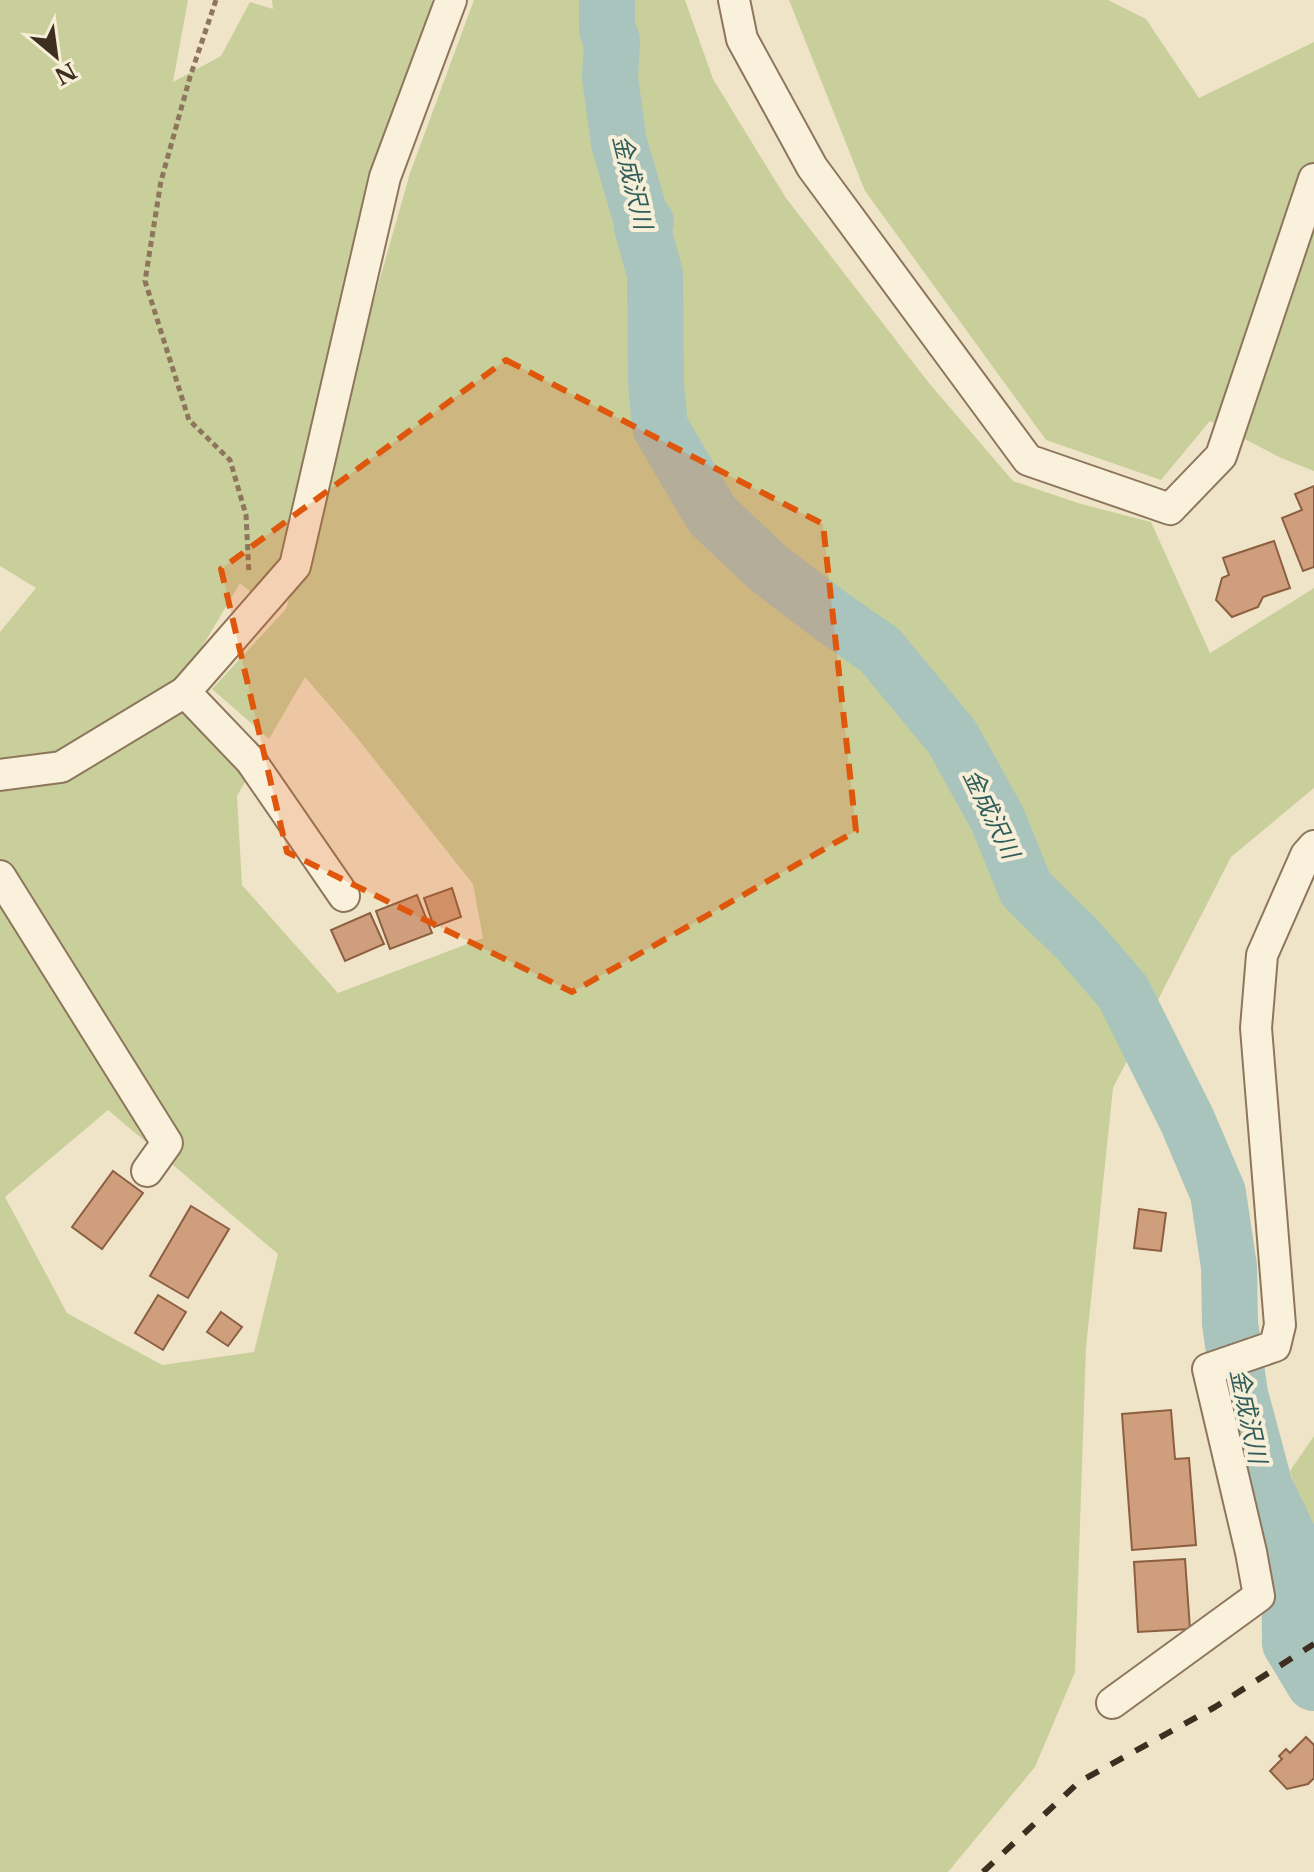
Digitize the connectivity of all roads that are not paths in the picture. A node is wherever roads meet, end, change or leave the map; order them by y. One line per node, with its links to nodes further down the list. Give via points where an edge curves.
1 (451, 0): 4 (street, via 385,177 295,566)
2 (734, 0): 3 (street, via 742,39 812,167 1028,460 1170,509 1221,456)
3 (1314, 179)
4 (185, 692): 5 (street, via 61,767); 8 (street, via 251,761)
5 (0, 775)
6 (1314, 846): 10 (street, via 1262,955 1259,984 1256,1028 1280,1325 1275,1346 1208,1369 1259,1596)
7 (0, 876): 9 (street, via 167,1143)
8 (344, 896)
9 (147, 1171)
10 (1112, 1703)

